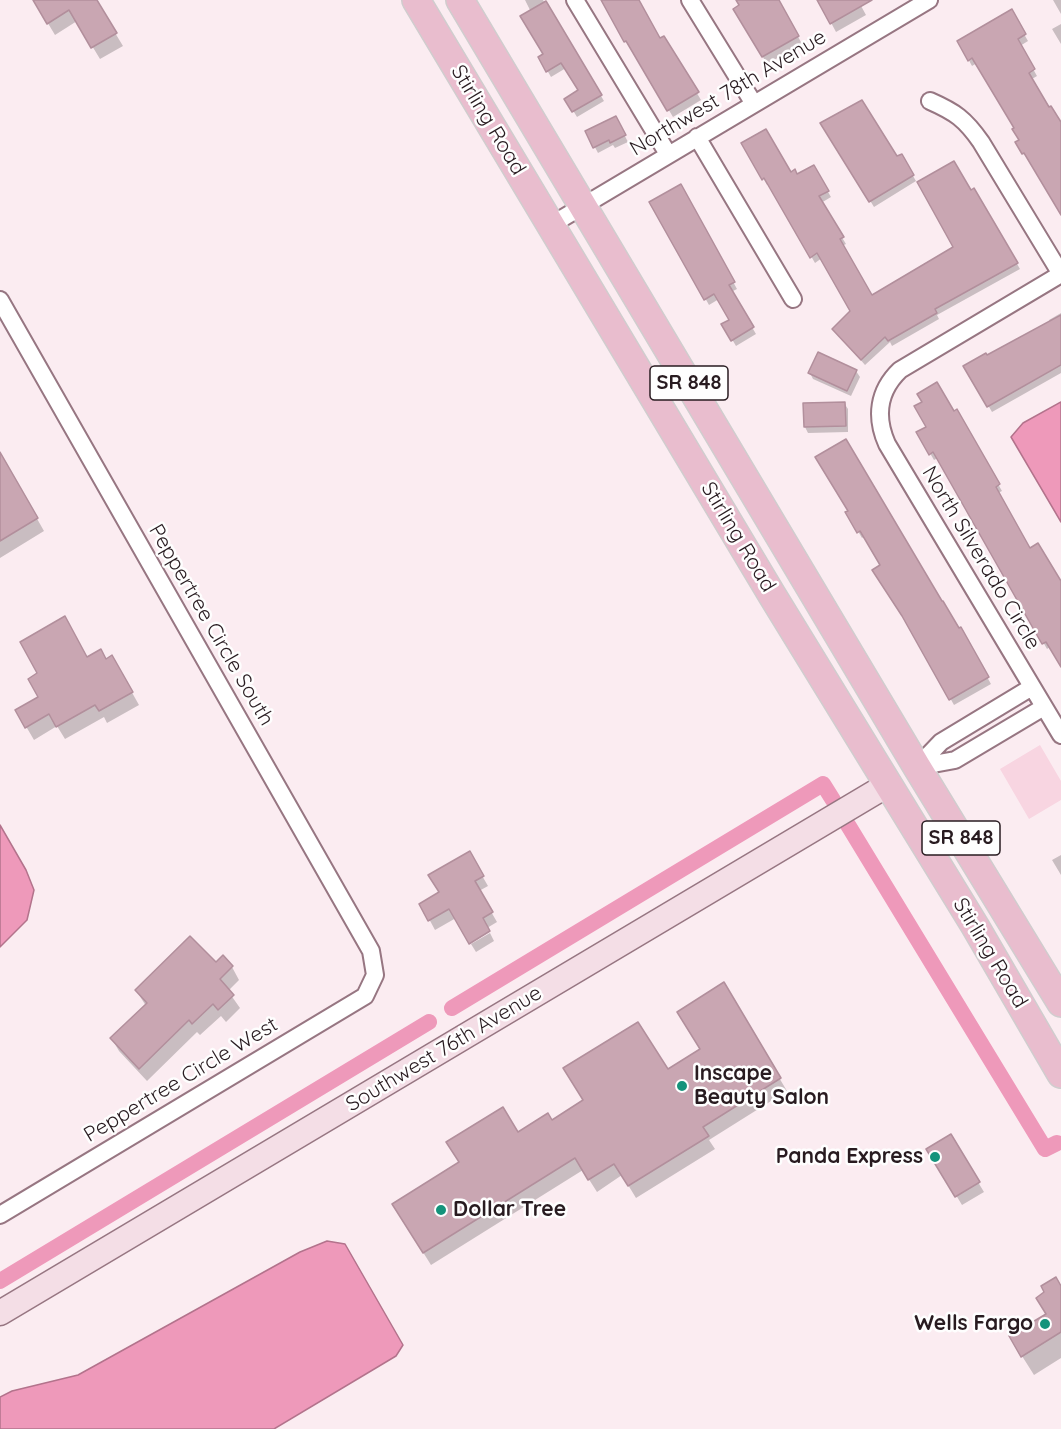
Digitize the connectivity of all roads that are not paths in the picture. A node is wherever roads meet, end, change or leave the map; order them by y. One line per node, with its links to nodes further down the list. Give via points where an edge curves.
1 (416, 0): 11 (main road, Stirling Road / SR 848)
2 (460, 0): 10 (main road, Stirling Road / SR 848)
3 (575, 0): 9 (street)
4 (690, 0): 7 (street)
5 (919, 2): 7 (street, Northwest 78th Avenue)
6 (930, 101): 12 (street, via 968,123)
7 (754, 104): 8 (street, Northwest 78th Avenue)
8 (697, 137): 9 (street, Northwest 78th Avenue); 13 (street)
9 (668, 154): 10 (street, Northwest 78th Avenue)
10 (583, 207): 11 (street, Northwest 78th Avenue); 19 (main road, Stirling Road / SR 848)
11 (551, 225): 18 (main road, Stirling Road / SR 848)
12 (1061, 274): 15 (street, North Silverado Circle, via 892,377 882,399 880,424 887,444)
13 (793, 299)
14 (0, 300): 21 (street, Peppertree Circle South, via 371,951)
15 (1032, 687): 16 (street, North Silverado Circle); 19 (street, via 940,742)
16 (1044, 707): 17 (street, North Silverado Circle); 19 (street, via 955,760)
17 (1061, 735)
18 (865, 745): 19 (main road, via 894,763); 20 (main road, Stirling Road / SR 848)
19 (917, 767): 22 (main road, Stirling Road / SR 848)
20 (889, 784): 23 (main road, Stirling Road / SR 848); 26 (street, Southwest 76th Avenue)
21 (375, 975): 25 (street, Peppertree Circle West, via 365,996)
22 (1061, 1004)
23 (1052, 1046): 24 (main road, Stirling Road / SR 848)
24 (1061, 1074)
25 (0, 1215)
26 (0, 1313)

